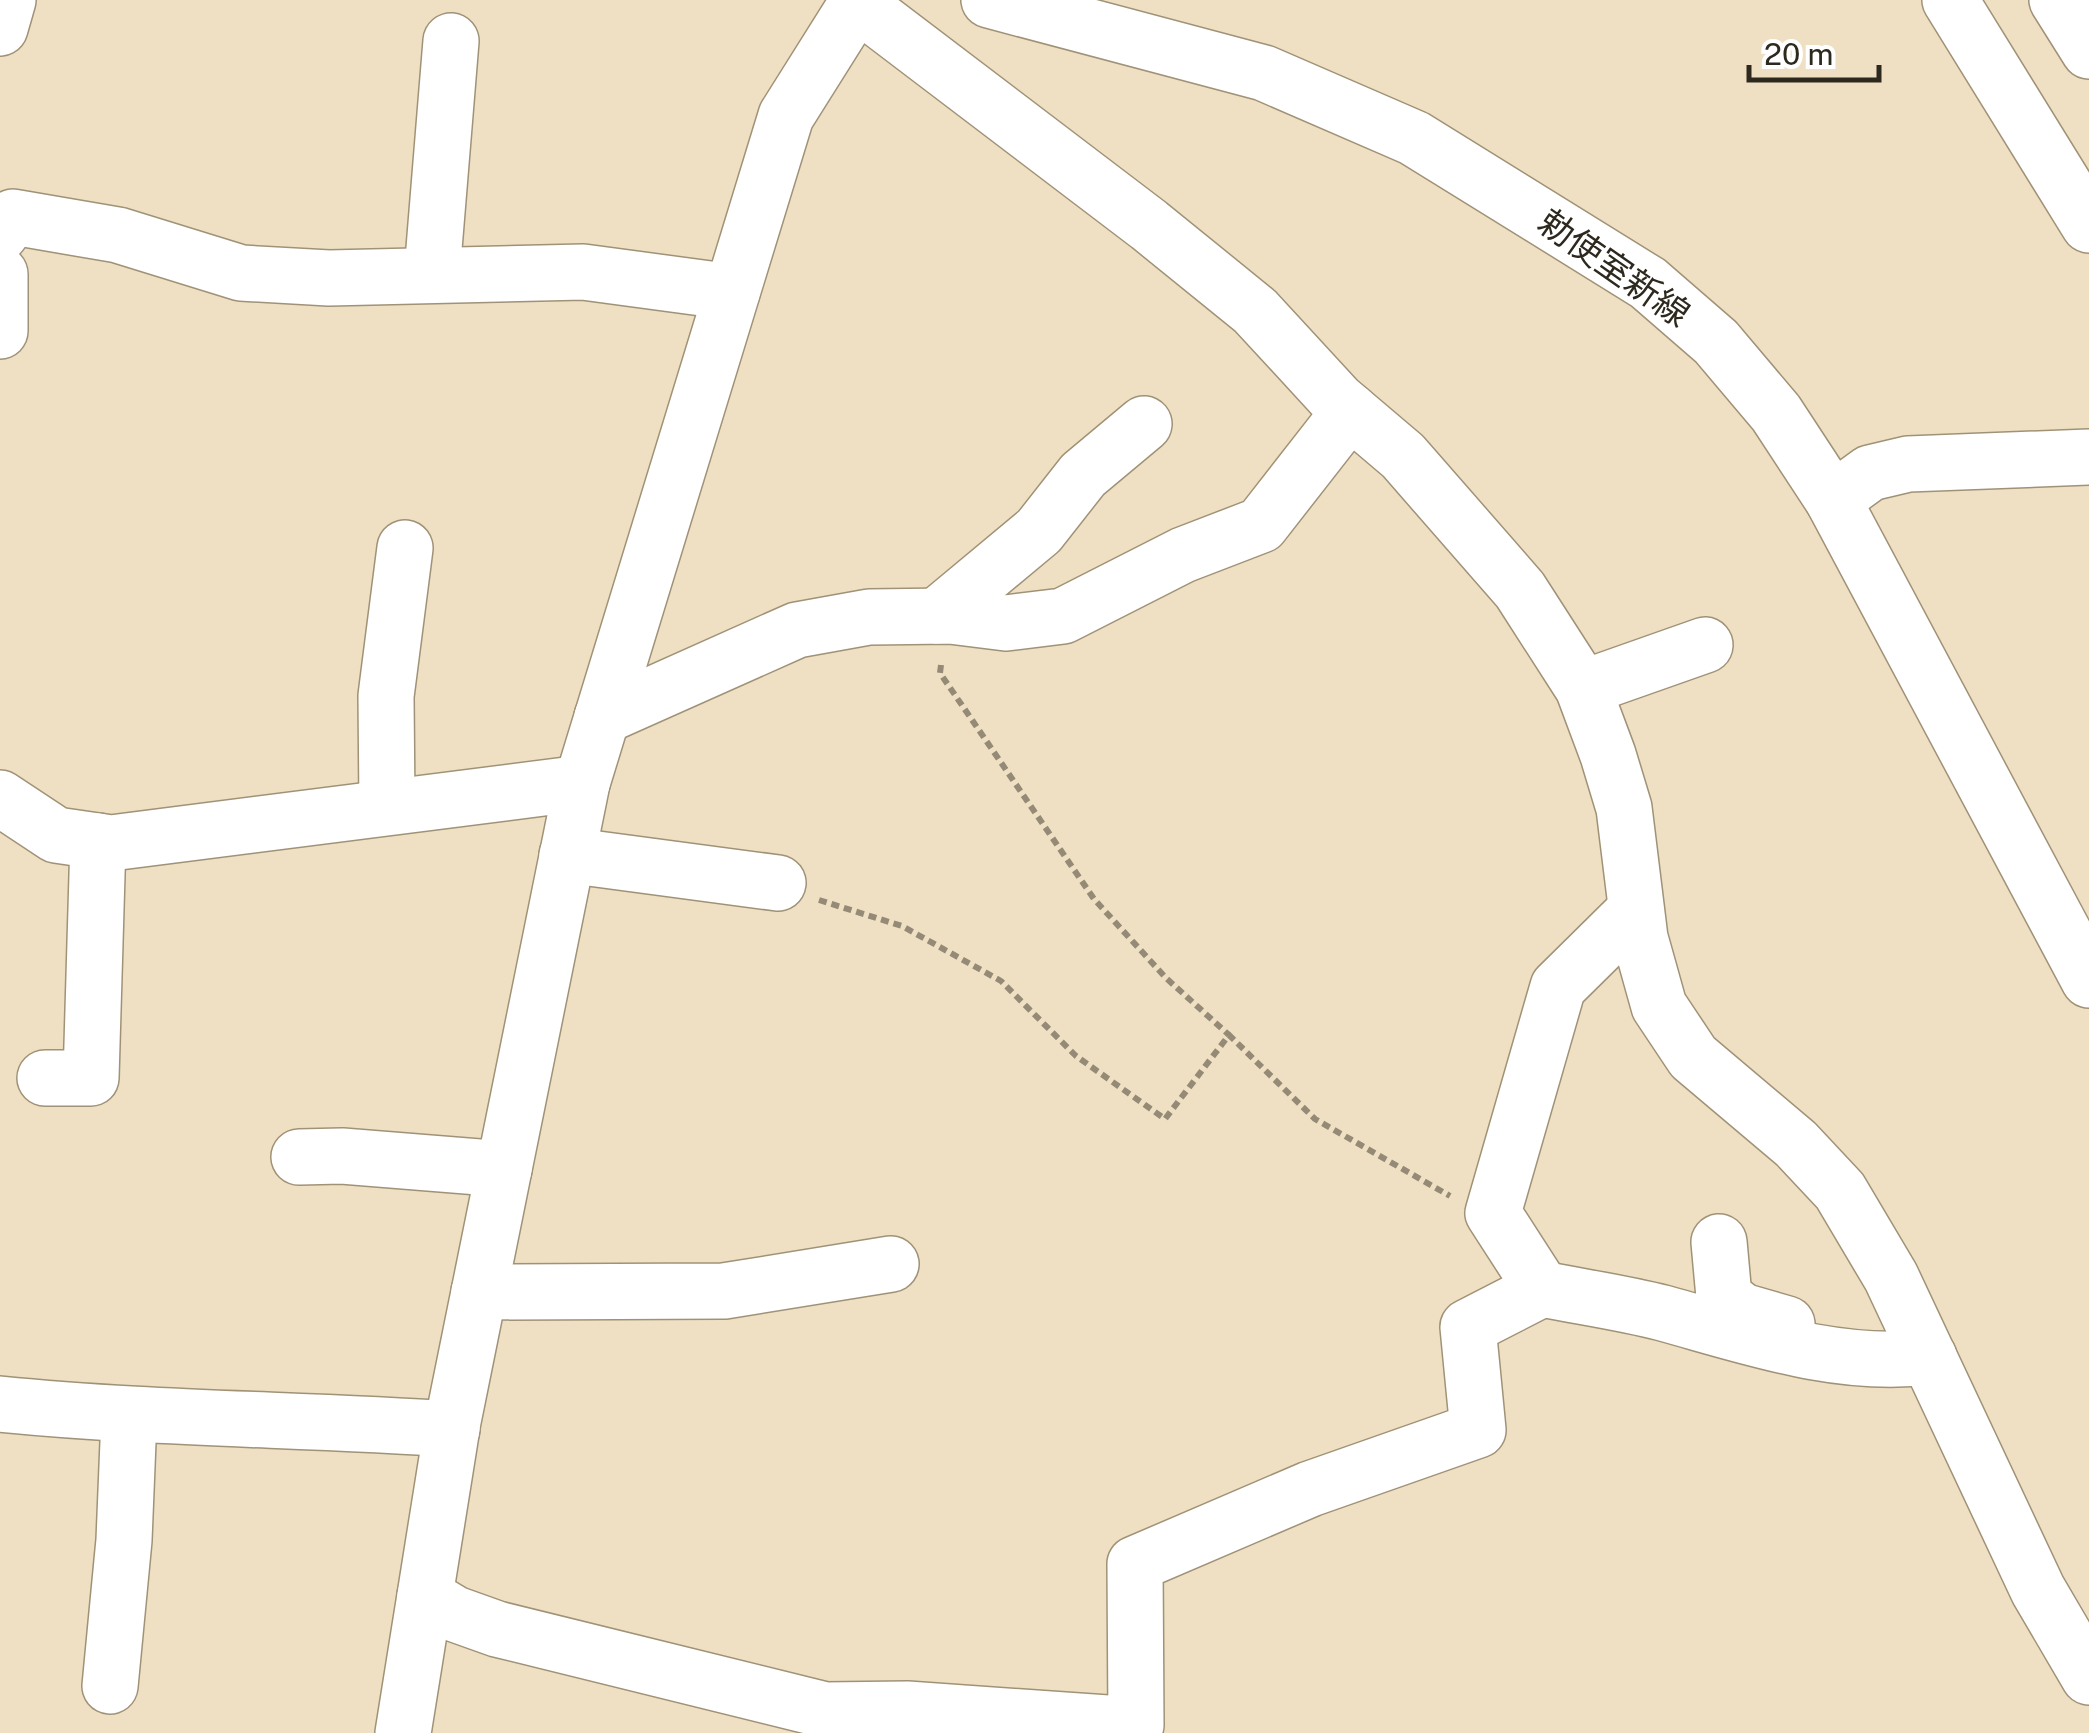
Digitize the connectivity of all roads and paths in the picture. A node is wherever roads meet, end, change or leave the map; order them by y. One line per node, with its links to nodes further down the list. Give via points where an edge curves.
1 (8, 0): 9 (main road)
2 (989, 0): 22 (main road, 勅使室新線, via 1264,73 1414,138 1648,282 1740,370)
3 (1950, 0): 13 (main road)
4 (1984, 0): 12 (main road)
5 (2058, 0): 11 (main road)
6 (2084, 0): 8 (main road)
7 (858, 2): 17 (main road, via 786,116); 19 (main road, via 1255,311)
8 (2089, 9)
9 (0, 28)
10 (450, 41): 15 (main road)
11 (2089, 51)
12 (2089, 171)
13 (2089, 225)
14 (0, 234): 15 (main road, via 12,216 118,235 241,272 329,278)
15 (432, 273): 17 (main road, via 583,272)
16 (0, 274): 18 (main road)
17 (732, 292): 28 (main road)
18 (0, 331)
19 (1350, 411): 25 (main road, via 1261,524 1063,616); 27 (main road, via 1403,456 1520,590)
20 (1144, 424): 24 (main road, via 1083,475 1039,531)
21 (2089, 457): 22 (main road, via 1908,464 1870,474)
22 (1833, 500): 36 (main road, 勅使室新線)
23 (405, 548): 31 (main road, via 386,696)
24 (937, 616): 25 (main road); 28 (main road, via 869,617 798,630)
25 (995, 621): 37 (path, via 945,636 940,673 1094,900)
26 (1705, 644): 27 (main road)
27 (1583, 688): 35 (main road, via 1624,808)
28 (602, 717): 29 (main road)
29 (582, 783): 31 (main road); 33 (main road)
30 (0, 798): 32 (main road, via 56,835)
31 (387, 808): 32 (main road)
32 (98, 841): 38 (main road, via 92,1078)
33 (567, 855): 34 (main road); 40 (main road)
34 (778, 883): 37 (path, via 902,926 1001,981 1076,1056 1165,1120)
35 (1636, 910): 41 (main road, via 1558,987); 46 (main road, via 1659,1006 1684,1044 1840,1190)
36 (2089, 980)
37 (1229, 1035): 41 (path, via 1315,1120 1439,1192)
38 (45, 1078)
39 (299, 1157): 40 (main road)
40 (504, 1169): 45 (main road)
41 (1494, 1213): 44 (main road)
42 (1719, 1242): 46 (main road, via 1724,1297 1742,1311)
43 (891, 1264): 45 (main road, via 724,1291)
44 (1542, 1289): 46 (main road, via 1866,1360); 50 (main road, via 1468,1327 1478,1430 1310,1489 1136,1564 1136,1725 825,1710 497,1629)
45 (480, 1292): 49 (main road)
46 (1923, 1346): 51 (main road, via 2038,1590)
47 (0, 1404): 48 (main road)
48 (129, 1417): 49 (main road); 52 (main road)
49 (452, 1428): 50 (main road)
50 (425, 1596): 53 (main road)
51 (2089, 1677)
52 (110, 1686)
53 (403, 1733)

